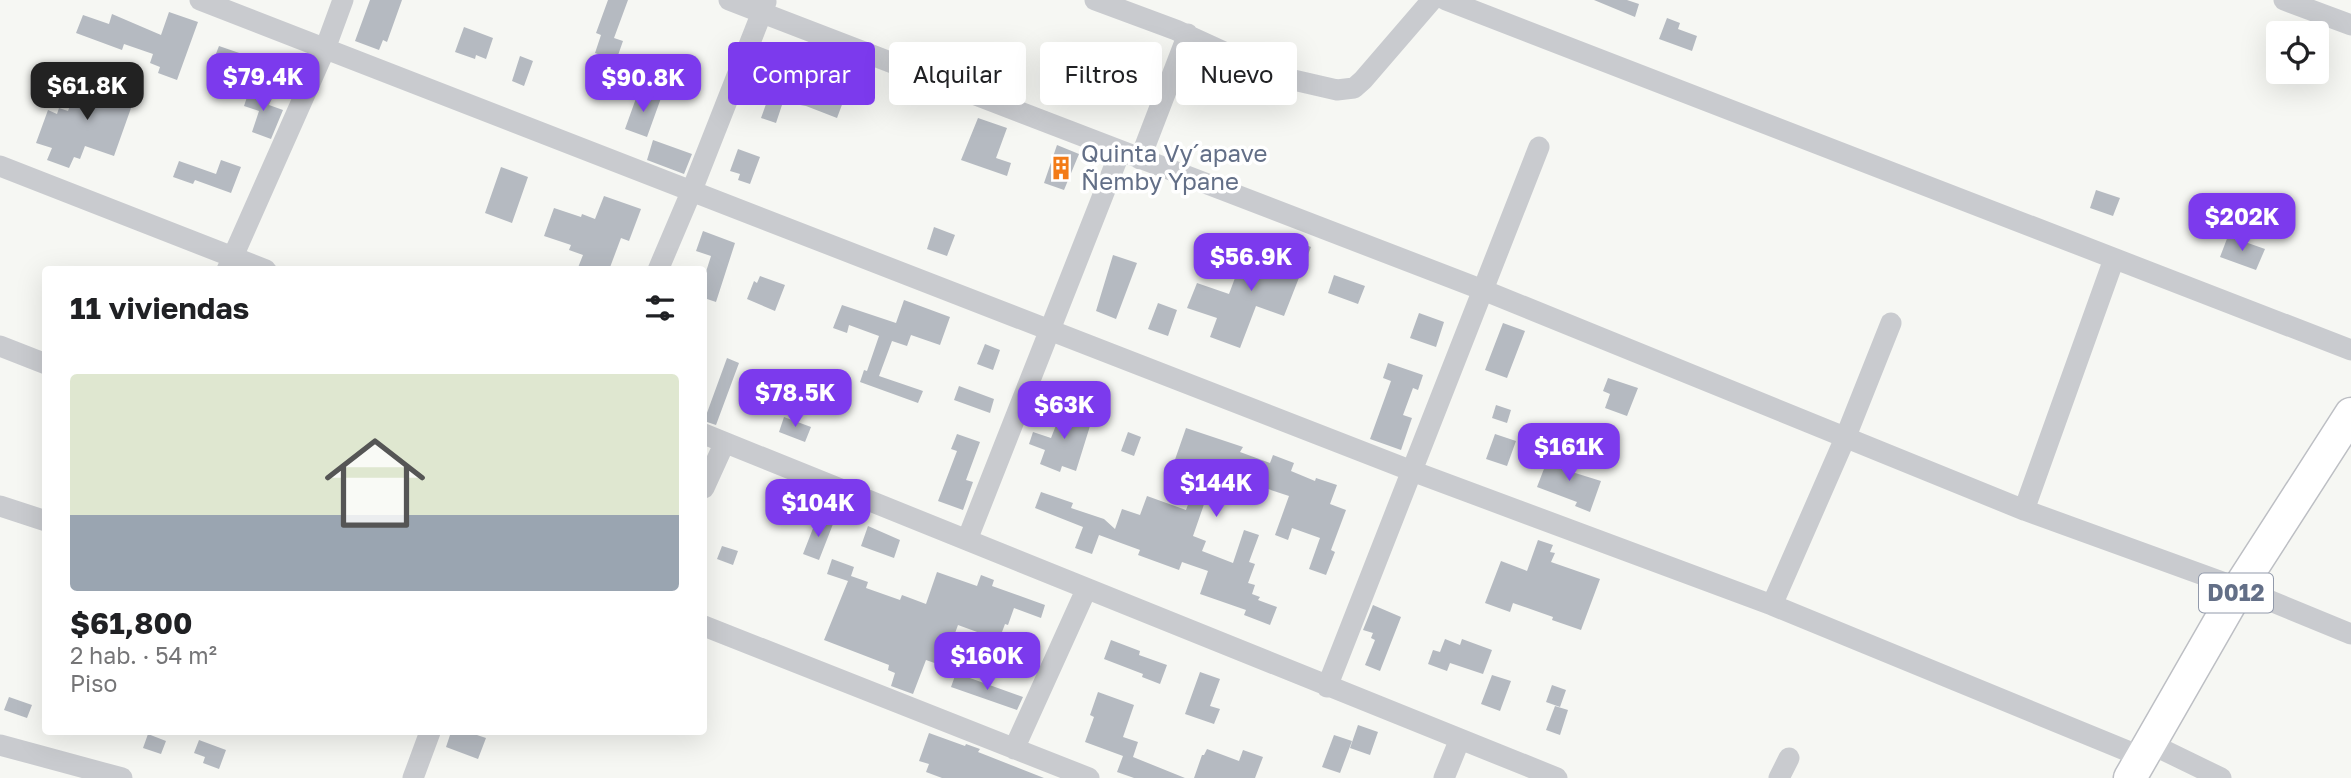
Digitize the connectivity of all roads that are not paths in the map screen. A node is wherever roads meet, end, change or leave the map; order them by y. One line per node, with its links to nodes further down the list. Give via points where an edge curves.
1 (200, 0): 11 (street)
2 (343, 0): 11 (street)
3 (729, 0): 8 (street)
4 (1095, 0): 10 (street)
5 (1432, 0): 10 (street, via 1354,88 1337,90 1276,76)
6 (1446, 0): 16 (street)
7 (2284, 0): 9 (street)
8 (764, 6): 13 (street); 15 (street)
9 (2351, 25)
10 (1188, 34): 13 (street)
11 (325, 48): 15 (street); 17 (street)
12 (1538, 148): 19 (street)
13 (1130, 155): 19 (street); 21 (street)
14 (0, 166): 17 (street)
15 (692, 190): 18 (street); 21 (street)
16 (2113, 259): 23 (street); 32 (street)
17 (230, 264)
18 (660, 266)
19 (1483, 290): 27 (street); 29 (street)
20 (1891, 323): 27 (street)
21 (1050, 332): 29 (street); 34 (street)
22 (0, 346): 24 (street)
23 (2351, 350)
24 (42, 363)
25 (2351, 414): 35 (main road, D012)
26 (707, 436): 28 (street)
27 (1846, 436): 32 (street); 37 (street)
28 (724, 444): 30 (street); 34 (street)
29 (1412, 471): 37 (street); 40 (street)
30 (707, 481)
31 (0, 506): 33 (street)
32 (2024, 509): 35 (street)
33 (42, 520)
34 (967, 540): 36 (street)
35 (2239, 588): 39 (street); 46 (main road, D012)
36 (1086, 590): 40 (street); 44 (street)
37 (1772, 605): 46 (street)
38 (707, 627): 44 (street)
39 (2351, 634)
40 (1327, 687): 42 (street)
41 (429, 735): 48 (street)
42 (1460, 739): 50 (street); 51 (street)
43 (0, 745): 47 (street)
44 (1014, 749): 49 (street)
45 (1789, 758): 52 (street)
46 (2141, 760): 53 (street)
47 (122, 778)
48 (413, 778)
49 (1089, 778)
50 (1444, 778)
51 (1557, 778)
52 (1779, 778)
53 (2221, 778)

